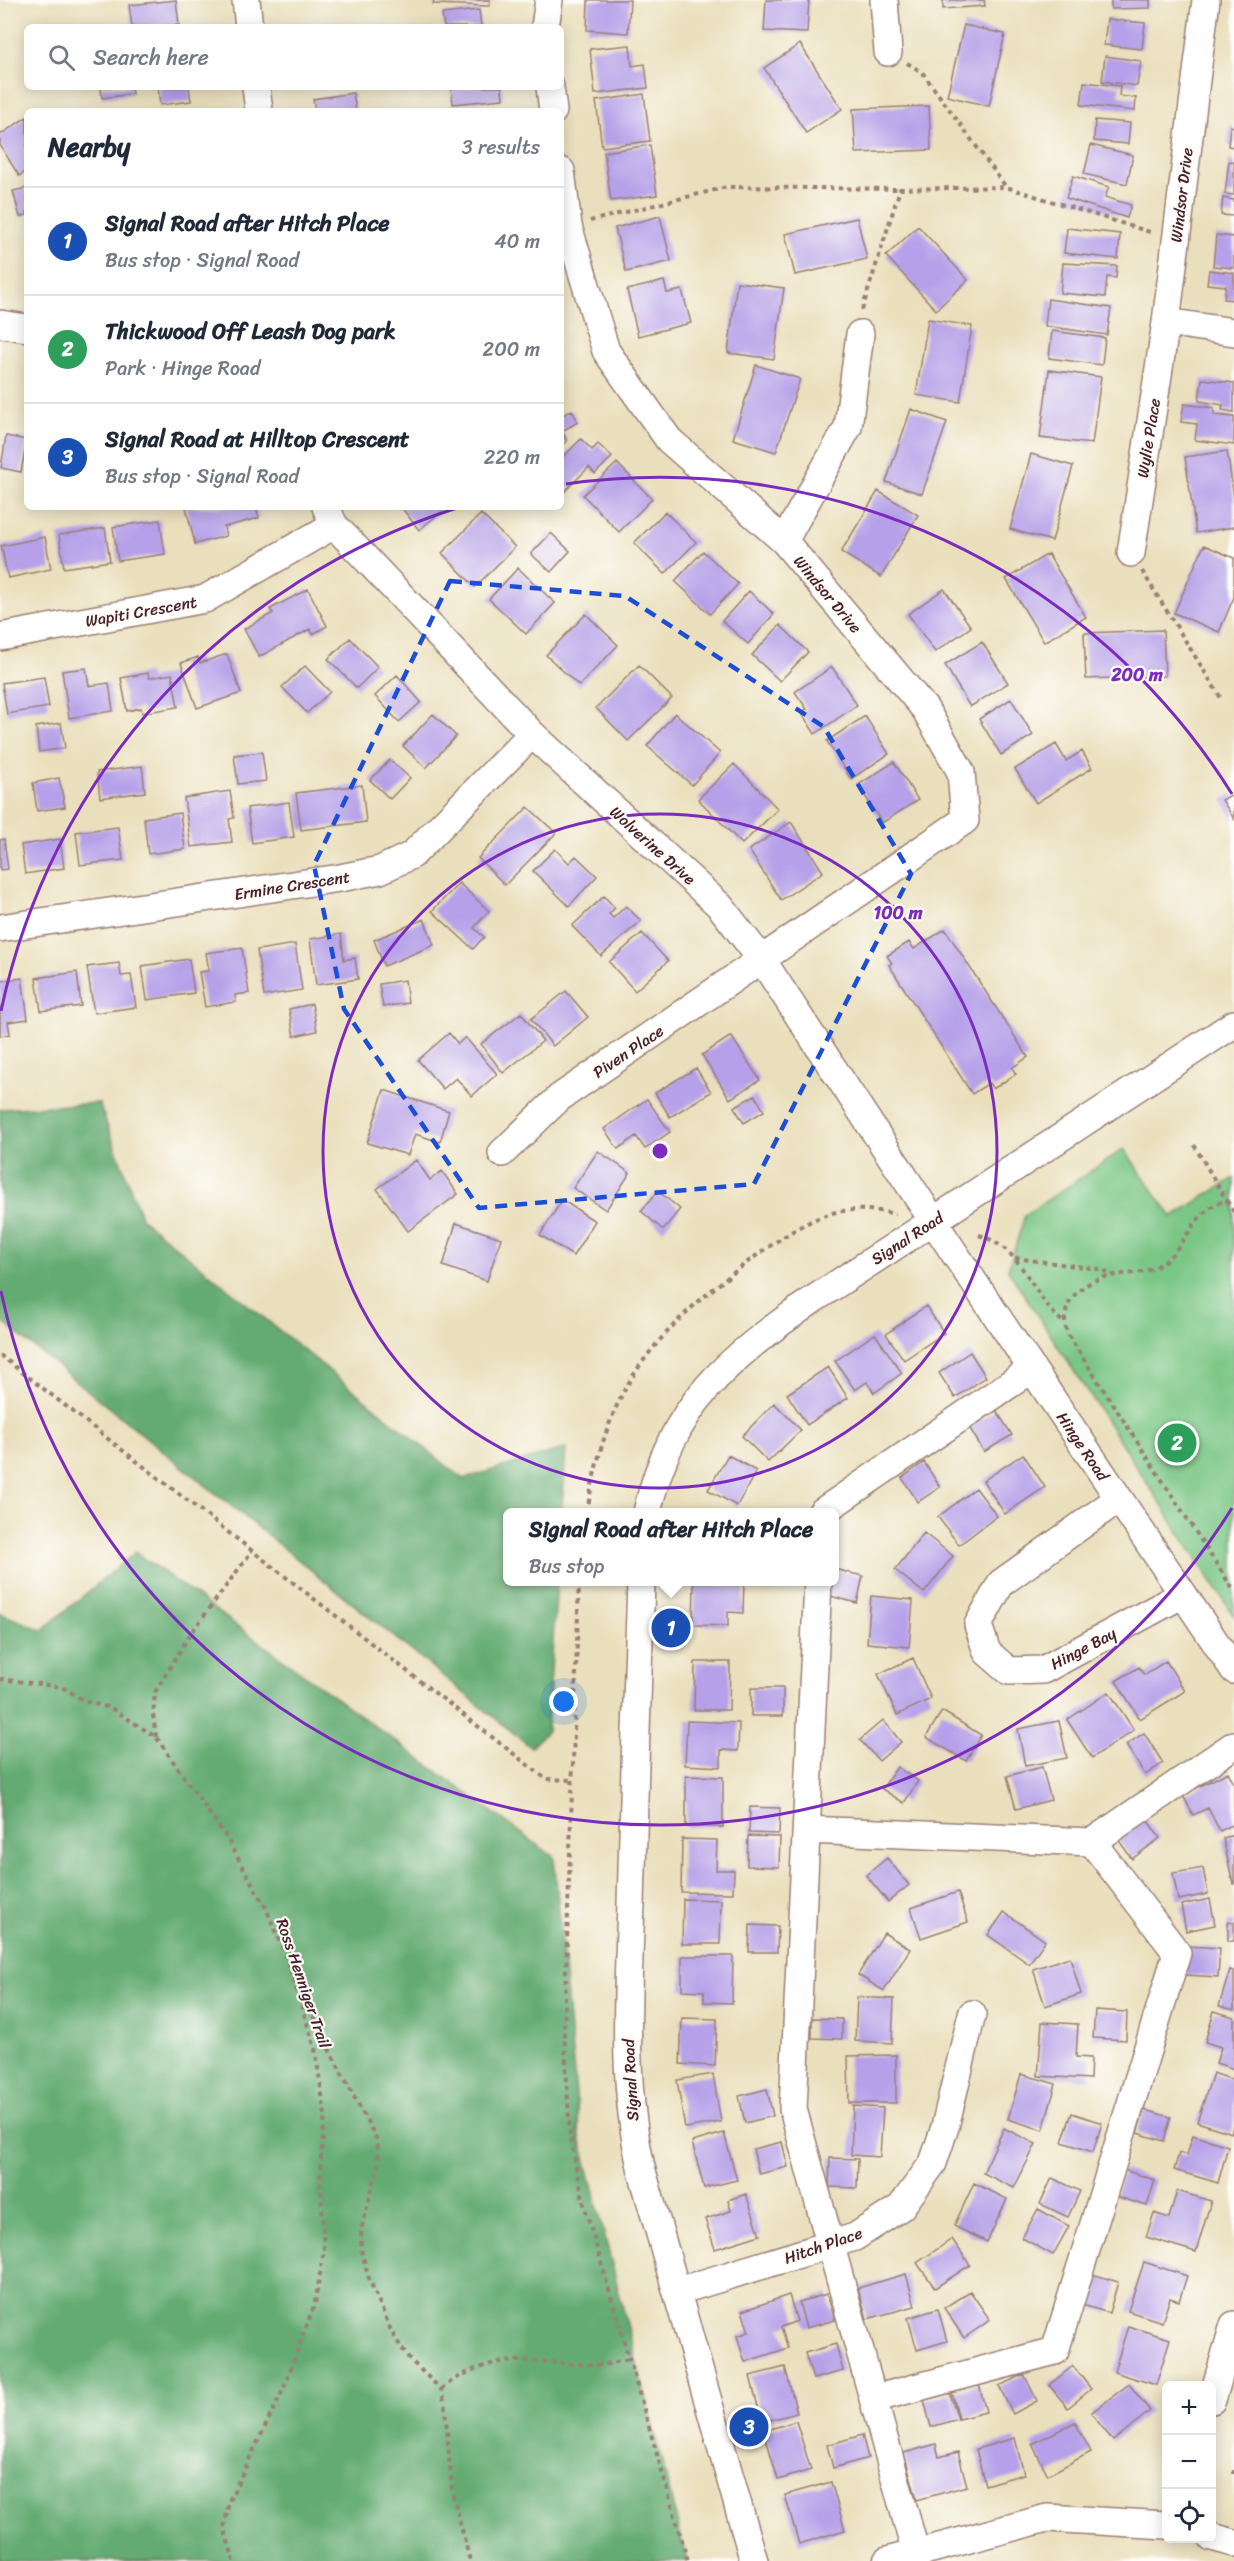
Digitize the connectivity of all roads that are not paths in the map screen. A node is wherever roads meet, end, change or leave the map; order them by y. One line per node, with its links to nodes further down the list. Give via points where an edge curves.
1 (246, 0): 5 (street)
2 (549, 0): 6 (street)
3 (884, 0): 7 (street)
4 (1206, 0): 13 (street, Windsor Drive)
5 (249, 24)
6 (545, 24)
7 (888, 52)
8 (256, 90): 10 (street)
9 (550, 90): 11 (street)
10 (259, 108)
11 (553, 108)
12 (564, 195): 19 (street, Windsor Drive, via 568,226 606,351 669,440)
13 (1166, 322): 16 (street); 20 (street, Wylie Place)
14 (0, 324): 15 (street)
15 (24, 328)
16 (1234, 332)
17 (860, 334): 19 (street, via 848,428)
18 (330, 516): 21 (street, Wapiti Crescent, via 206,600); 22 (street, Wolverine Drive)
19 (784, 542): 24 (street, Windsor Drive, via 925,709 961,772 965,820)
20 (1131, 553)
21 (0, 637)
22 (532, 734): 23 (street, Ermine Crescent, via 412,855 380,870); 24 (street, Wolverine Drive, via 720,906)
23 (0, 928)
24 (762, 960): 26 (street, Piven Place, via 559,1098); 27 (street, Wolverine Drive)
25 (1234, 1024): 27 (street, Signal Road)
26 (502, 1153)
27 (933, 1220): 28 (street, Hinge Road); 30 (street, Signal Road, via 787,1318 718,1373 691,1407 672,1441 655,1478)
28 (1032, 1368): 29 (street, Hinge Road); 31 (street)
29 (1118, 1499): 34 (street, Hinge Road); 34 (street, Hinge Bay, via 1001,1582 978,1625 987,1653 1009,1671 1043,1670)
30 (648, 1508)
31 (828, 1508)
32 (641, 1586): 41 (street, Signal Road, via 628,2096 633,2136)
33 (818, 1586): 37 (street)
34 (1183, 1594): 35 (street, Hinge Road)
35 (1234, 1670)
36 (1234, 1745): 38 (street)
37 (807, 1830): 38 (street); 40 (street, via 793,2109)
38 (1092, 1842): 44 (street, via 1177,1953 1055,2351)
39 (972, 2014): 40 (street, Hitch Place, via 933,2163 901,2207 855,2237)
40 (831, 2245): 41 (street, Hitch Place); 44 (street)
41 (678, 2291): 49 (street, Signal Road)
42 (1234, 2325): 43 (street)
43 (1216, 2386)
44 (873, 2399): 48 (street)
45 (1162, 2525): 48 (street, via 1047,2518)
46 (1216, 2538): 47 (street)
47 (1234, 2543)
48 (917, 2557): 50 (street)
49 (754, 2561)
50 (887, 2561)

